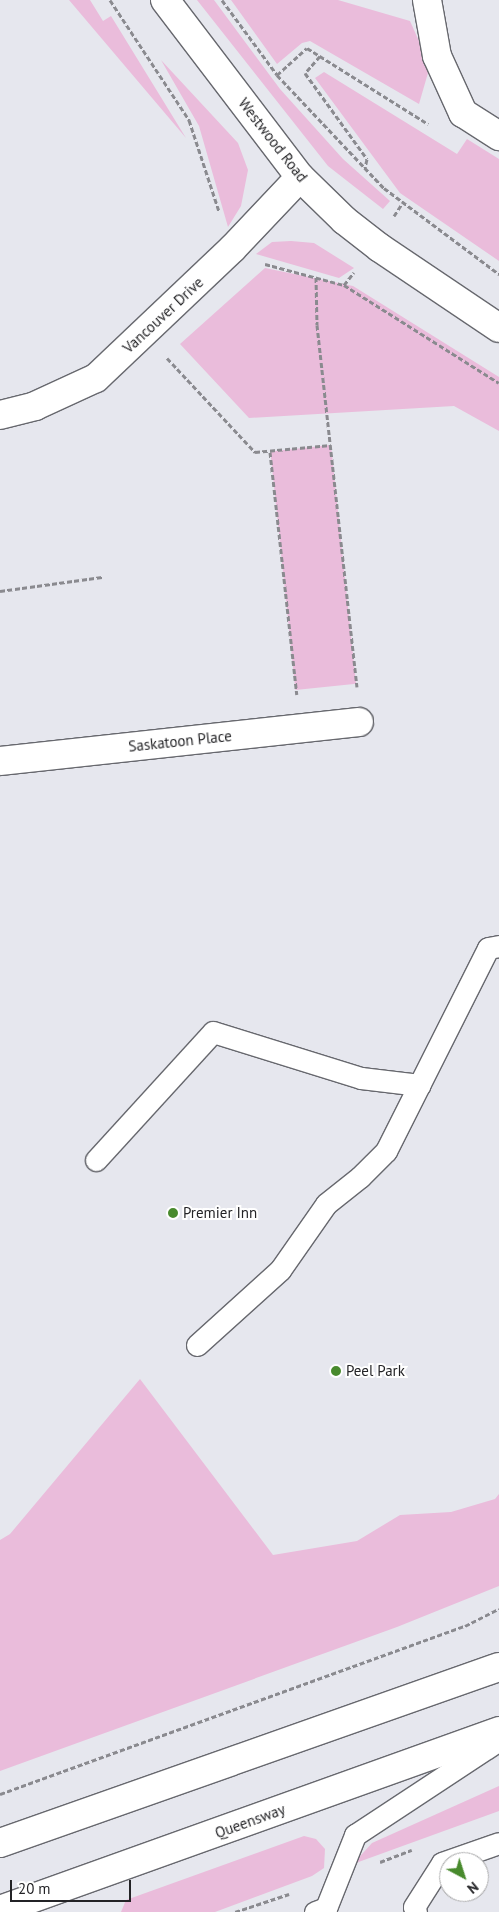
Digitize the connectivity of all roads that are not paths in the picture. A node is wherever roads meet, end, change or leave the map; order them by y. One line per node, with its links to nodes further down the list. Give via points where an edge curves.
1 (165, 0): 4 (main road, Westwood Road)
2 (427, 0): 3 (main road, via 437,56 463,112)
3 (499, 136)
4 (300, 177): 5 (main road, Westwood Road, via 344,220 380,248); 6 (main road, Vancouver Drive, via 232,249 96,378 35,406)
5 (499, 328)
6 (0, 415)
7 (359, 722): 8 (main road, Saskatoon Place)
8 (0, 761)
9 (499, 946): 10 (lane, via 488,948)
10 (420, 1085): 11 (lane, via 361,1078 214,1032); 12 (lane, via 386,1150 360,1177 326,1204 280,1270)
11 (96, 1160)
12 (197, 1345)
13 (499, 1667): 16 (main road)
14 (499, 1731): 18 (main road, Queensway)
15 (499, 1740): 19 (lane, via 355,1835)
16 (0, 1843)
17 (499, 1844): 20 (lane, via 442,1862 414,1906)
18 (0, 1910)
19 (323, 1911)
20 (416, 1912)

